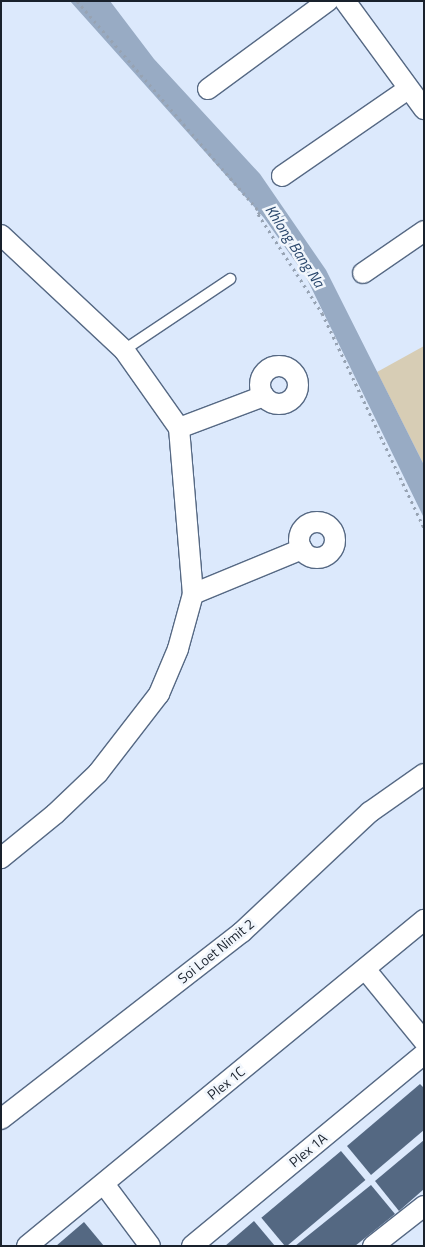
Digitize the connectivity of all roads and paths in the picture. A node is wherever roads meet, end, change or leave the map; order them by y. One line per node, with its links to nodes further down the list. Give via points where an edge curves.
1 (77, 1): 15 (path, via 260,212 258,214 326,320)
2 (328, 1): 4 (street)
3 (345, 1): 5 (street)
4 (208, 89)
5 (408, 89): 6 (street); 7 (street)
6 (424, 109)
7 (282, 176)
8 (424, 231): 10 (street)
9 (1, 235): 12 (street, via 93,317)
10 (363, 273)
11 (230, 279): 12 (lane)
12 (124, 350): 14 (street)
13 (264, 396): 14 (street)
14 (178, 428): 17 (street)
15 (424, 528)
16 (302, 549): 17 (street)
17 (193, 594): 19 (street, via 178,649 159,694 98,773)
18 (424, 774): 24 (street, Soi Loet Nimit 2, via 370,812 242,932)
19 (1, 858)
20 (424, 920): 21 (street, Plex 1C)
21 (365, 969): 22 (street); 25 (street, Plex 1C)
22 (424, 1041)
23 (424, 1054): 29 (street, Plex 1A)
24 (1, 1119)
25 (104, 1184): 27 (street, Plex 1C); 28 (street)
26 (424, 1206): 30 (street)
27 (28, 1246)
28 (150, 1246)
29 (192, 1246)
30 (373, 1246)

